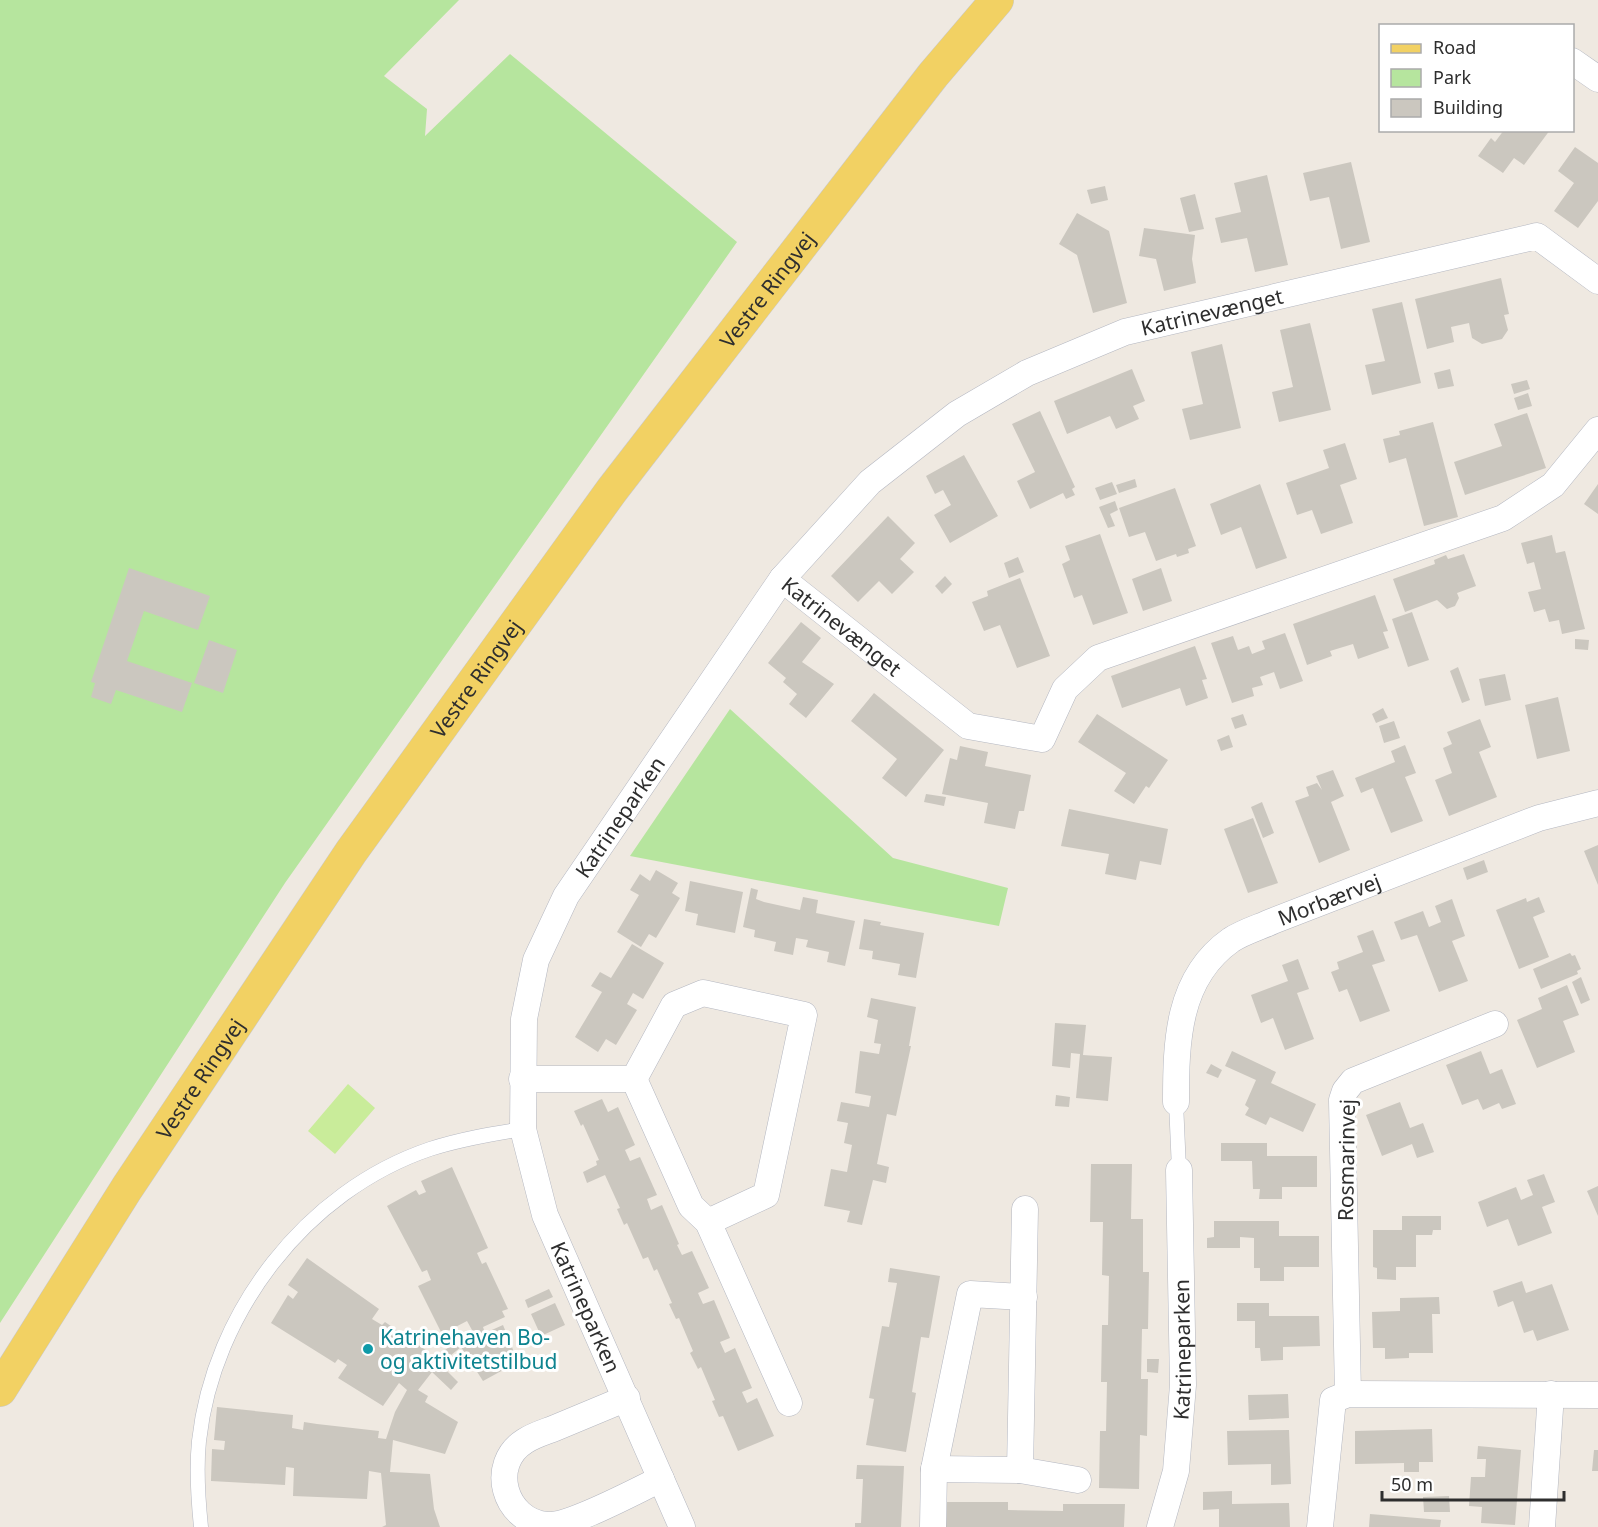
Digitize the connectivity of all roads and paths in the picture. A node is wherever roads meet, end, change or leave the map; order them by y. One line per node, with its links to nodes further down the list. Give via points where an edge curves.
1 (997, 0): 17 (main road, Vestre Ringvej, via 933,75 612,490 358,843 127,1188)
2 (1574, 62): 3 (street)
3 (1598, 79)
4 (1598, 281): 6 (street, Katrinevænget, via 1537,236 1125,332 1028,373 957,414 870,482)
5 (1598, 430): 6 (street, Katrinevænget, via 1553,485 1503,518 1098,658 1065,689 1042,739 968,726)
6 (782, 579): 9 (street, Katrineparken, via 566,896 536,960 524,1019)
7 (1598, 803): 11 (street, Morbærvej, via 1539,818 1232,940 1204,965 1188,994 1176,1050)
8 (1494, 1024): 18 (street, Rosmarinvej, via 1353,1081 1345,1091 1342,1100)
9 (522, 1079): 10 (street); 12 (street, Katrineparken)
10 (634, 1079): 15 (street, via 691,1206); 15 (street, via 674,1005 704,993 804,1015 766,1195)
11 (1176, 1102): 13 (lane)
12 (523, 1130): 21 (street, Katrineparken, via 545,1215); 27 (lane, via 466,1139 428,1150 384,1170 342,1195 272,1263 241,1312 208,1393 197,1489)
13 (1179, 1170): 30 (street, Katrineparken, via 1183,1384 1176,1471)
14 (1025, 1209): 16 (street)
15 (708, 1222): 22 (street)
16 (1024, 1297): 23 (street, via 970,1294); 24 (street)
17 (0, 1390)
18 (1347, 1394): 19 (street); 31 (street, via 1333,1400)
19 (1551, 1394): 20 (street); 32 (street)
20 (1598, 1395)
21 (627, 1398): 25 (street, Katrineparken); 25 (street, via 524,1441 511,1455 504,1472 505,1491 514,1509 529,1521 548,1525 567,1522)
22 (789, 1403)
23 (934, 1468): 24 (street); 29 (street)
24 (1020, 1470): 26 (street)
25 (661, 1479): 28 (street, Katrineparken)
26 (1078, 1480)
27 (201, 1527)
28 (682, 1527)
29 (933, 1527)
30 (1160, 1527)
31 (1320, 1527)
32 (1542, 1527)

